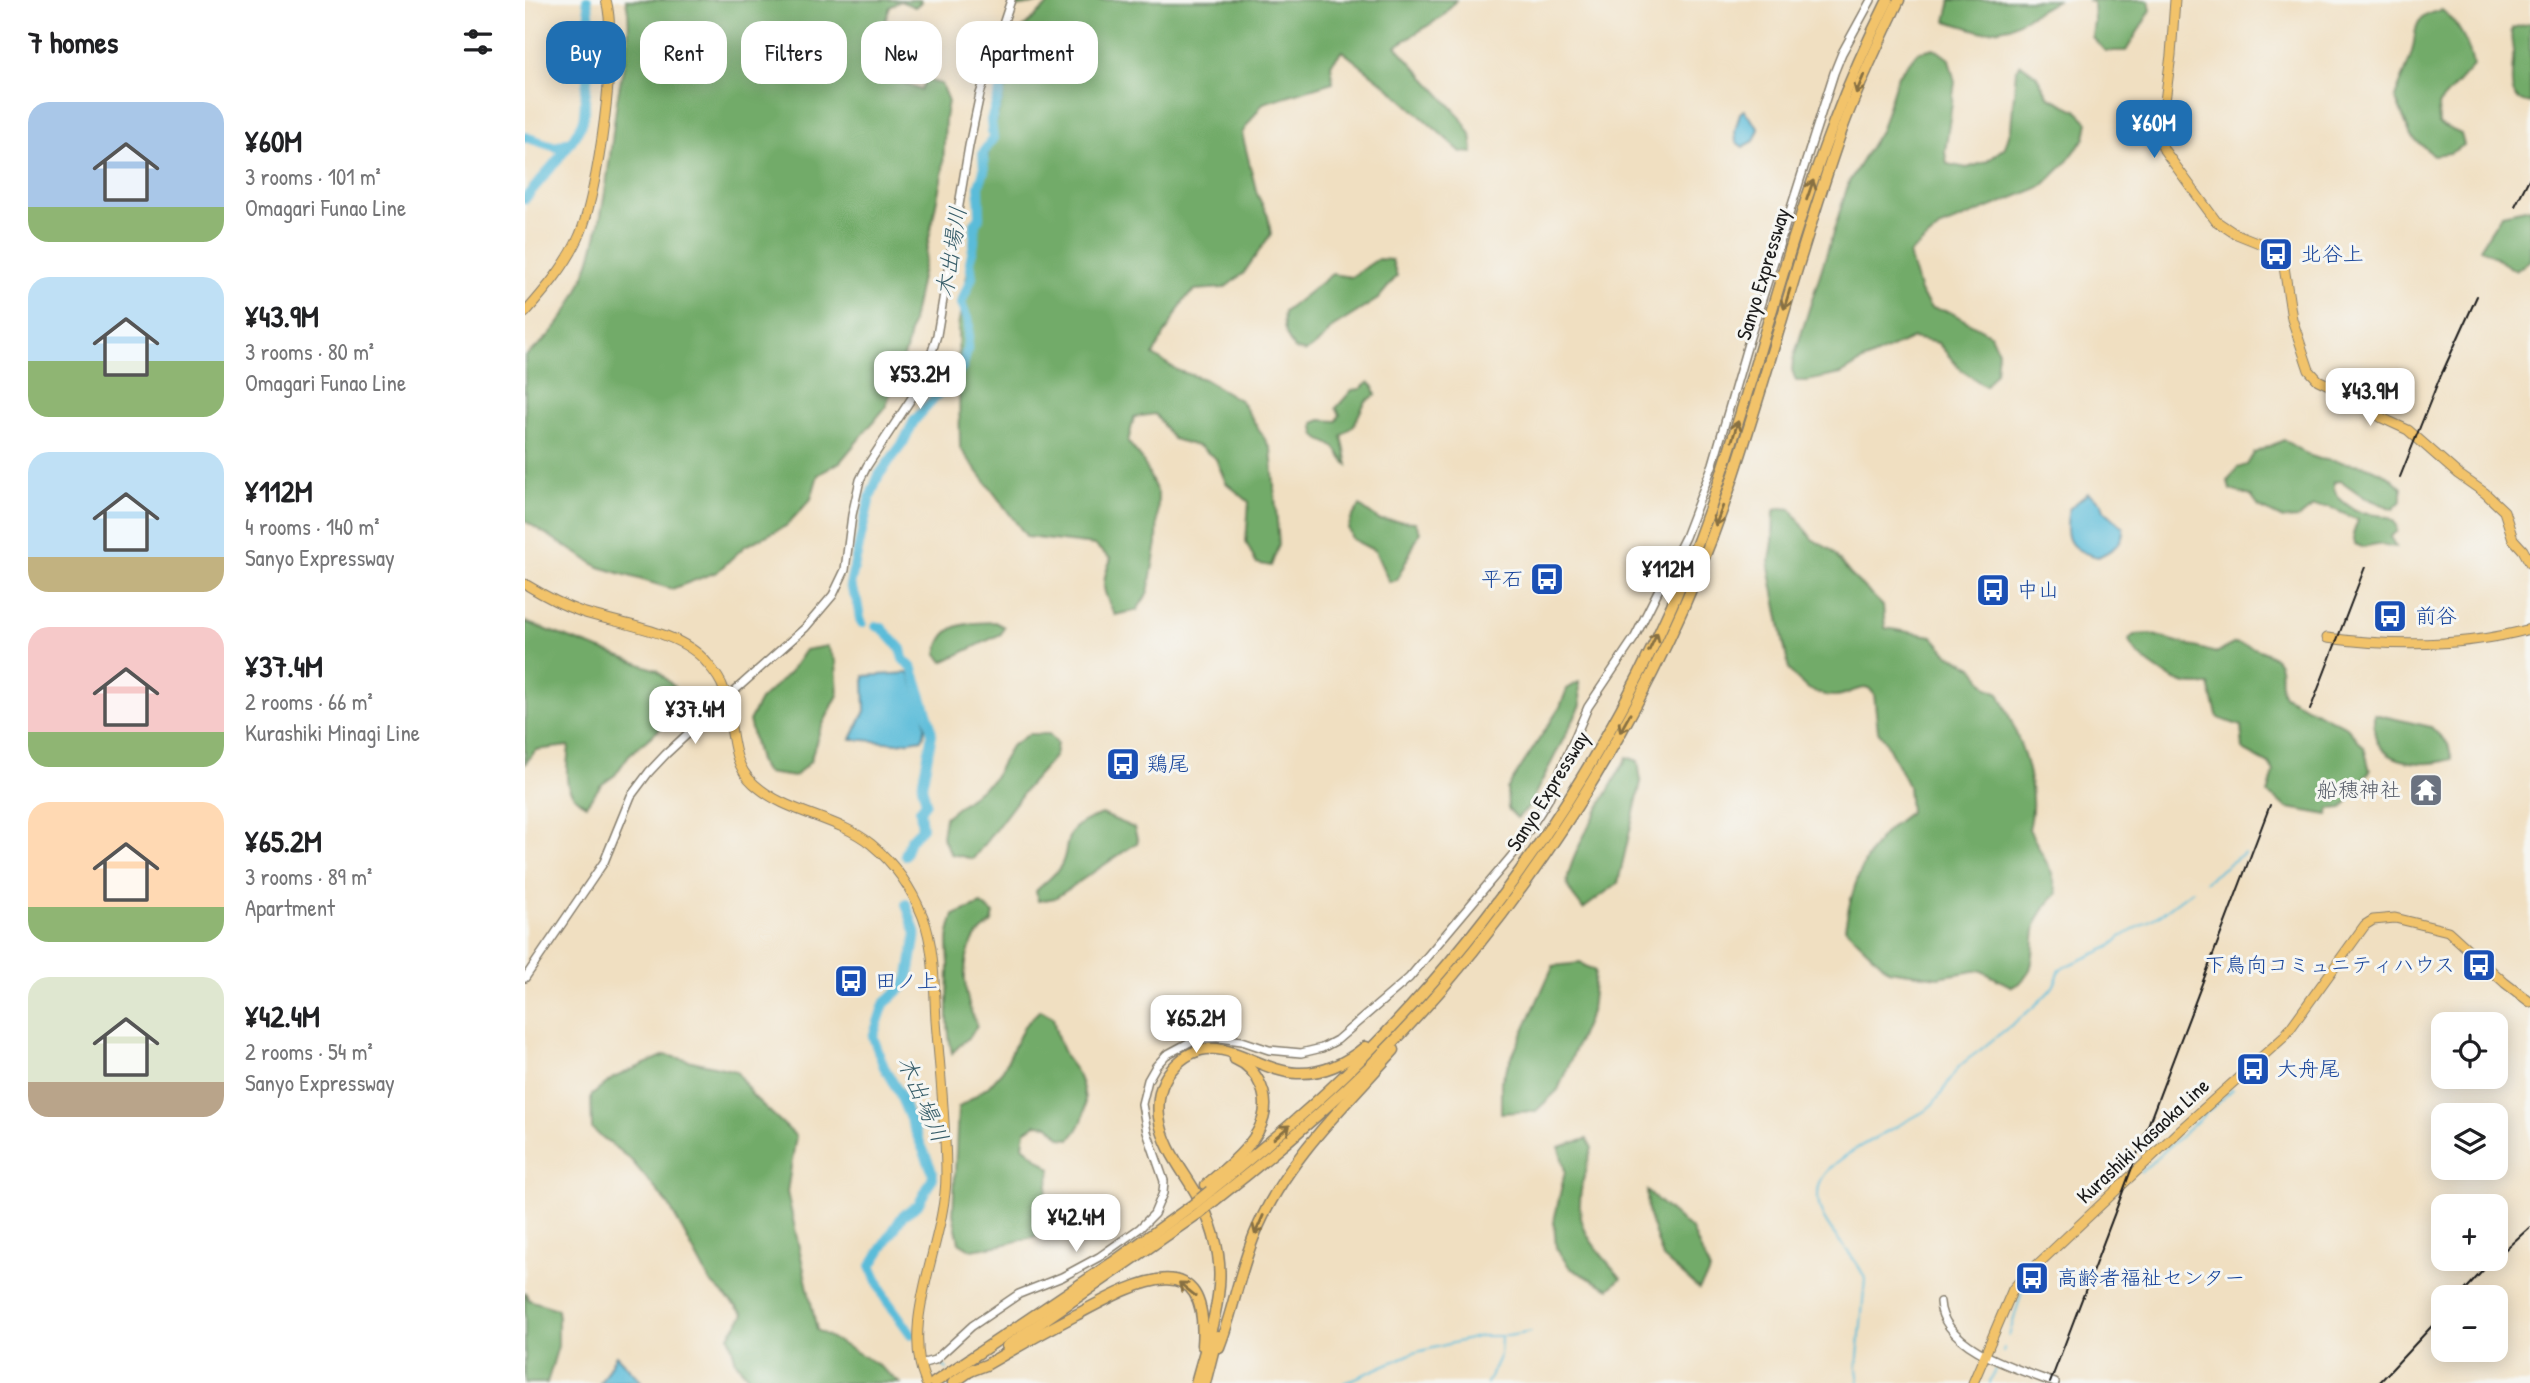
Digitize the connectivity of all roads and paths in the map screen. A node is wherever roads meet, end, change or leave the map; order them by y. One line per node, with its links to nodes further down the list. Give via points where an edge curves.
1 (606, 0): 7 (main road, via 610,50 589,211 560,271)
2 (1011, 0): 13 (street, bridge, via 968,146 937,335 926,372 860,480 845,570 834,595 805,628 658,763 631,796 604,862)
3 (1871, 0): 21 (street, via 1834,73 1713,464 1685,537 1636,637 1588,707 1548,800 1515,852 1409,978 1337,1040 1301,1053 1212,1038 1192,1041 1166,1055 1148,1080 1142,1104 1164,1181 1154,1214 1099,1257 1019,1294 972,1326 935,1360)
4 (1888, 0): 15 (highway, Sanyo Expressway, one-way to 4, via 1495,906 1532,853 1602,742 1639,672 1711,506 1825,147)
5 (1899, 0): 12 (highway, Sanyo Expressway, one-way to 12, via 1843,128 1722,509 1671,631 1644,689 1583,795)
6 (2175, 0): 8 (main road, via 2160,140 2164,150 2222,226 2279,251 2309,370 2318,380 2408,430 2485,492 2504,511 2513,539)
7 (525, 313)
8 (2530, 563)
9 (525, 584): 21 (main road, via 561,604 691,648 721,681 737,757 750,782 770,797 856,834 890,862 915,899 932,964 946,1178 919,1322)
10 (2530, 629): 11 (main road, via 2485,639 2425,644)
11 (2327, 638)
12 (1465, 959): 16 (highway, Sanyo Expressway, via 1360,1075 1272,1155); 22 (highway, one-way to 22, via 1278,1188 1248,1251 1224,1335)
13 (525, 978)
14 (2530, 1002): 20 (main road, Kurashiki Kasaoka Line, via 2448,931 2395,918 2372,920 2284,1037 2019,1282)
15 (1402, 1016): 16 (highway, Sanyo Expressway, one-way to 15, via 1317,1101); 22 (highway, via 1356,1055 1322,1070 1282,1071 1215,1049 1187,1056 1166,1077 1159,1102 1161,1129 1210,1221 1219,1258 1218,1302)
16 (1210, 1192): 17 (highway); 17 (highway, Sanyo Expressway, bridge); 22 (highway, via 1253,1140 1265,1113 1262,1087 1253,1073 1240,1061 1217,1055 1199,1057 1178,1071 1165,1101 1170,1136 1211,1208 1224,1247 1225,1291)
17 (1195, 1205): 19 (highway, Sanyo Expressway); 19 (highway, Sanyo Expressway, via 1127,1265)
18 (1940, 1302): 20 (street, via 1942,1315 1953,1329)
19 (1014, 1340): 22 (highway, one-way to 19, via 1201,1306 1189,1289 1170,1279 1139,1284); 24 (highway, Sanyo Expressway); 25 (highway, via 986,1365)
20 (1986, 1356): 26 (main road, Kurashiki Kasaoka Line); 27 (street)
21 (921, 1364): 23 (main road)
22 (1202, 1380)
23 (926, 1383)
24 (934, 1383)
25 (953, 1383)
26 (1973, 1383)
27 (2055, 1383)

